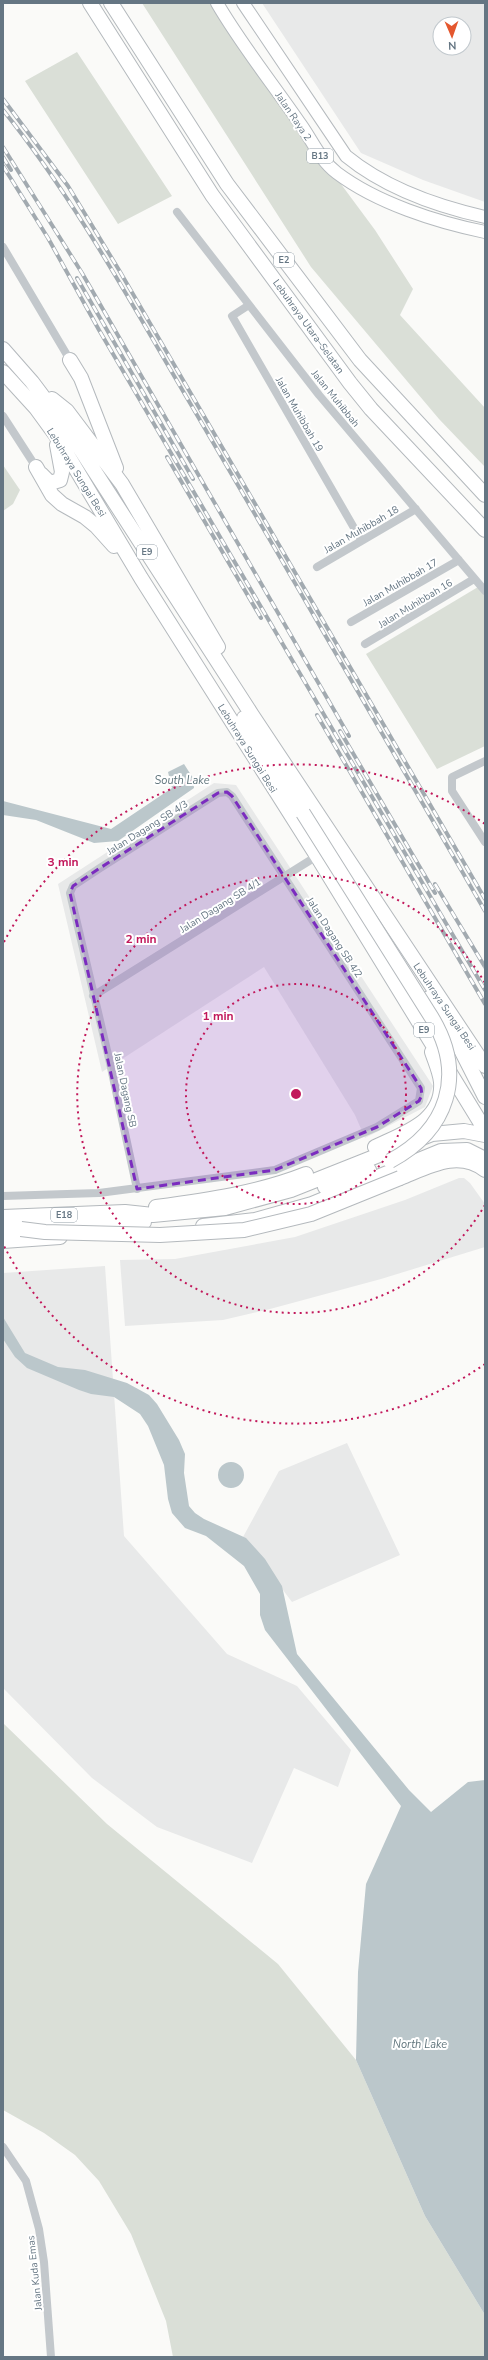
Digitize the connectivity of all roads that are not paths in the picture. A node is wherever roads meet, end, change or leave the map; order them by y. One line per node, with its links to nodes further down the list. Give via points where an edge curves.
1 (90, 3): 21 (highway, Lebuhraya Utara–Selatan / E2, via 212,195 350,383 371,409)
2 (111, 3): 19 (highway, Lebuhraya Utara–Selatan / E2, via 236,197 360,360)
3 (217, 3): 7 (main road, Jalan Raya 2 / B13, via 302,126 319,155 336,172 385,202 460,227)
4 (243, 3): 6 (main road, Jalan Raya 2 / B13, via 346,156 366,173 388,184 432,202)
5 (177, 212): 9 (street, Jalan Muhibbah)
6 (485, 217)
7 (485, 232)
8 (3, 247): 11 (street)
9 (249, 305): 20 (street, Jalan Muhibbah, via 319,395); 22 (street, Jalan Muhibbah 19, via 232,316)
10 (3, 349): 13 (highway, Lebuhraya Sungai Besi / E9)
11 (70, 360): 14 (highway, via 89,405 87,414 77,417); 18 (highway, via 81,378)
12 (3, 372): 16 (highway, Lebuhraya Sungai Besi / E9)
13 (32, 382): 14 (highway); 30 (highway, Lebuhraya Sungai Besi / E9, via 68,430)
14 (67, 411): 18 (highway)
15 (3, 416): 17 (street)
16 (55, 434): 17 (highway, via 62,472 60,480 50,483); 25 (highway, Lebuhraya Sungai Besi / E9)
17 (36, 467): 25 (highway, via 52,495 96,526)
18 (122, 484): 31 (highway, via 246,693)
19 (485, 496)
20 (416, 509): 22 (street, Jalan Muhibbah 18); 23 (street, Jalan Muhibbah)
21 (485, 530)
22 (361, 540): 24 (street, Jalan Muhibbah 18)
23 (459, 560): 26 (street, Jalan Muhibbah); 28 (street, Jalan Muhibbah 17)
24 (317, 567)
25 (137, 571): 35 (highway, Lebuhraya Sungai Besi / E9)
26 (474, 579): 27 (street, Jalan Muhibbah); 29 (street, Jalan Muhibbah 16)
27 (485, 591)
28 (350, 622)
29 (365, 644)
30 (226, 674): 31 (highway, Lebuhraya Sungai Besi / E9); 50 (highway, bridge, via 229,694 442,1038 448,1057 449,1086 445,1104 430,1131 414,1146 390,1161 302,1196 253,1210 190,1220)
31 (252, 715): 37 (highway, Lebuhraya Sungai Besi / E9)
32 (485, 761): 34 (street, via 452,777 452,791)
33 (227, 792): 36 (street, Jalan Dagang SB 4/2); 38 (street, Jalan Dagang SB 4/3, via 218,793 73,886 70,893)
34 (484, 839)
35 (317, 856): 36 (street, Jalan Dagang SB 4/1); 39 (highway, Lebuhraya Sungai Besi / E9)
36 (285, 876): 38 (street, Jalan Dagang SB 4/1); 46 (street, Jalan Dagang SB 4/2, via 421,1088 422,1095 419,1101 378,1127 275,1170)
37 (407, 951): 40 (highway, Lebuhraya Sungai Besi / E9); 41 (highway, via 415,976 455,1038)
38 (93, 996): 46 (street, Jalan Dagang SB)
39 (424, 1030): 42 (highway, Lebuhraya Sungai Besi / E9); 48 (highway, via 441,1080 441,1087 433,1112 419,1126 372,1148 275,1185 213,1199)
40 (485, 1066)
41 (485, 1097)
42 (485, 1130)
43 (485, 1135): 48 (highway, bridge, via 464,1131 432,1134 291,1190 245,1204 153,1215)
44 (485, 1159): 52 (highway, via 467,1150 441,1151 312,1204 255,1220 210,1226)
45 (485, 1170): 50 (highway, bridge, via 466,1160 447,1160 311,1214 244,1230 160,1235)
46 (137, 1189): 47 (street, via 99,1193)
47 (3, 1196)
48 (125, 1212): 49 (highway, E18)
49 (3, 1217)
50 (21, 1229): 51 (highway)
51 (3, 1230)
52 (3, 1241)
53 (3, 2147): 54 (street, Jalan Kuda Emas, via 26,2181 39,2229)
54 (51, 2357)

